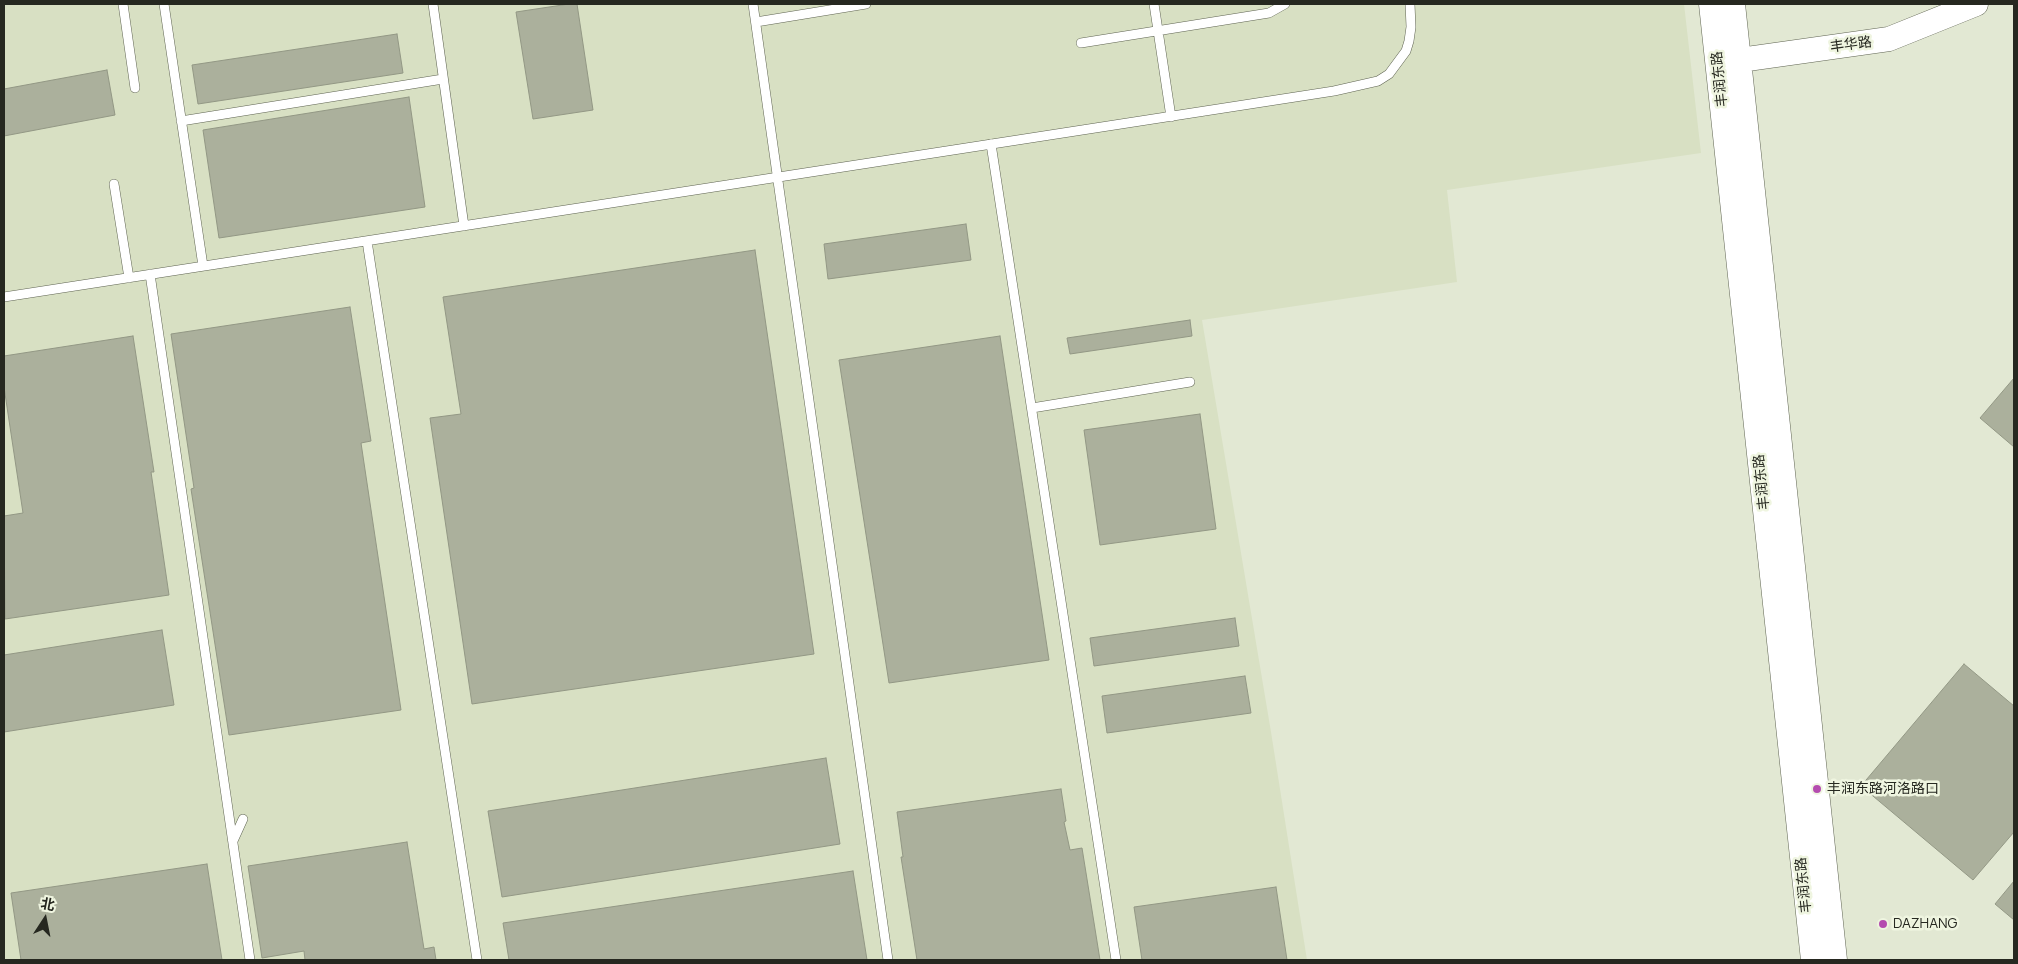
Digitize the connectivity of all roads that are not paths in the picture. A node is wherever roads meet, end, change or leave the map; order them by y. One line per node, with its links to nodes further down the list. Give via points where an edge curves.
1 (123, 4): 18 (lane)
2 (164, 4): 20 (lane)
3 (433, 4): 17 (lane)
4 (753, 4): 13 (lane)
5 (866, 4): 13 (lane)
6 (1154, 4): 14 (lane)
7 (1286, 4): 14 (lane, via 1269,12)
8 (1410, 4): 19 (lane, via 1411,27 1406,51 1389,74 1378,81 1334,91)
9 (1712, 4): 16 (street, 丰润东路)
10 (1733, 4): 16 (street, 丰润东路)
11 (1950, 4): 16 (street, 丰华路, via 1888,28)
12 (1976, 4): 16 (street, 丰华路, via 1889,39)
13 (756, 22): 22 (lane)
14 (1158, 31): 15 (lane); 19 (lane)
15 (1081, 43)
16 (1729, 55): 38 (street, 丰润东路); 39 (street, 丰润东路)
17 (443, 79): 20 (lane); 24 (lane)
18 (135, 88)
19 (1171, 116): 21 (lane)
20 (181, 121): 26 (lane)
21 (991, 144): 22 (lane); 31 (lane)
22 (778, 177): 24 (lane); 36 (lane)
23 (114, 184): 28 (lane)
24 (464, 226): 25 (lane)
25 (368, 241): 26 (lane); 35 (lane)
26 (203, 266): 27 (lane)
27 (150, 274): 28 (lane); 33 (lane)
28 (129, 278): 29 (lane)
29 (4, 297)
30 (1190, 382): 31 (lane)
31 (1032, 408): 37 (lane)
32 (243, 819): 33 (lane)
33 (233, 841): 34 (lane)
34 (250, 960)
35 (477, 960)
36 (888, 960)
37 (1116, 960)
38 (1813, 960)
39 (1834, 960)

